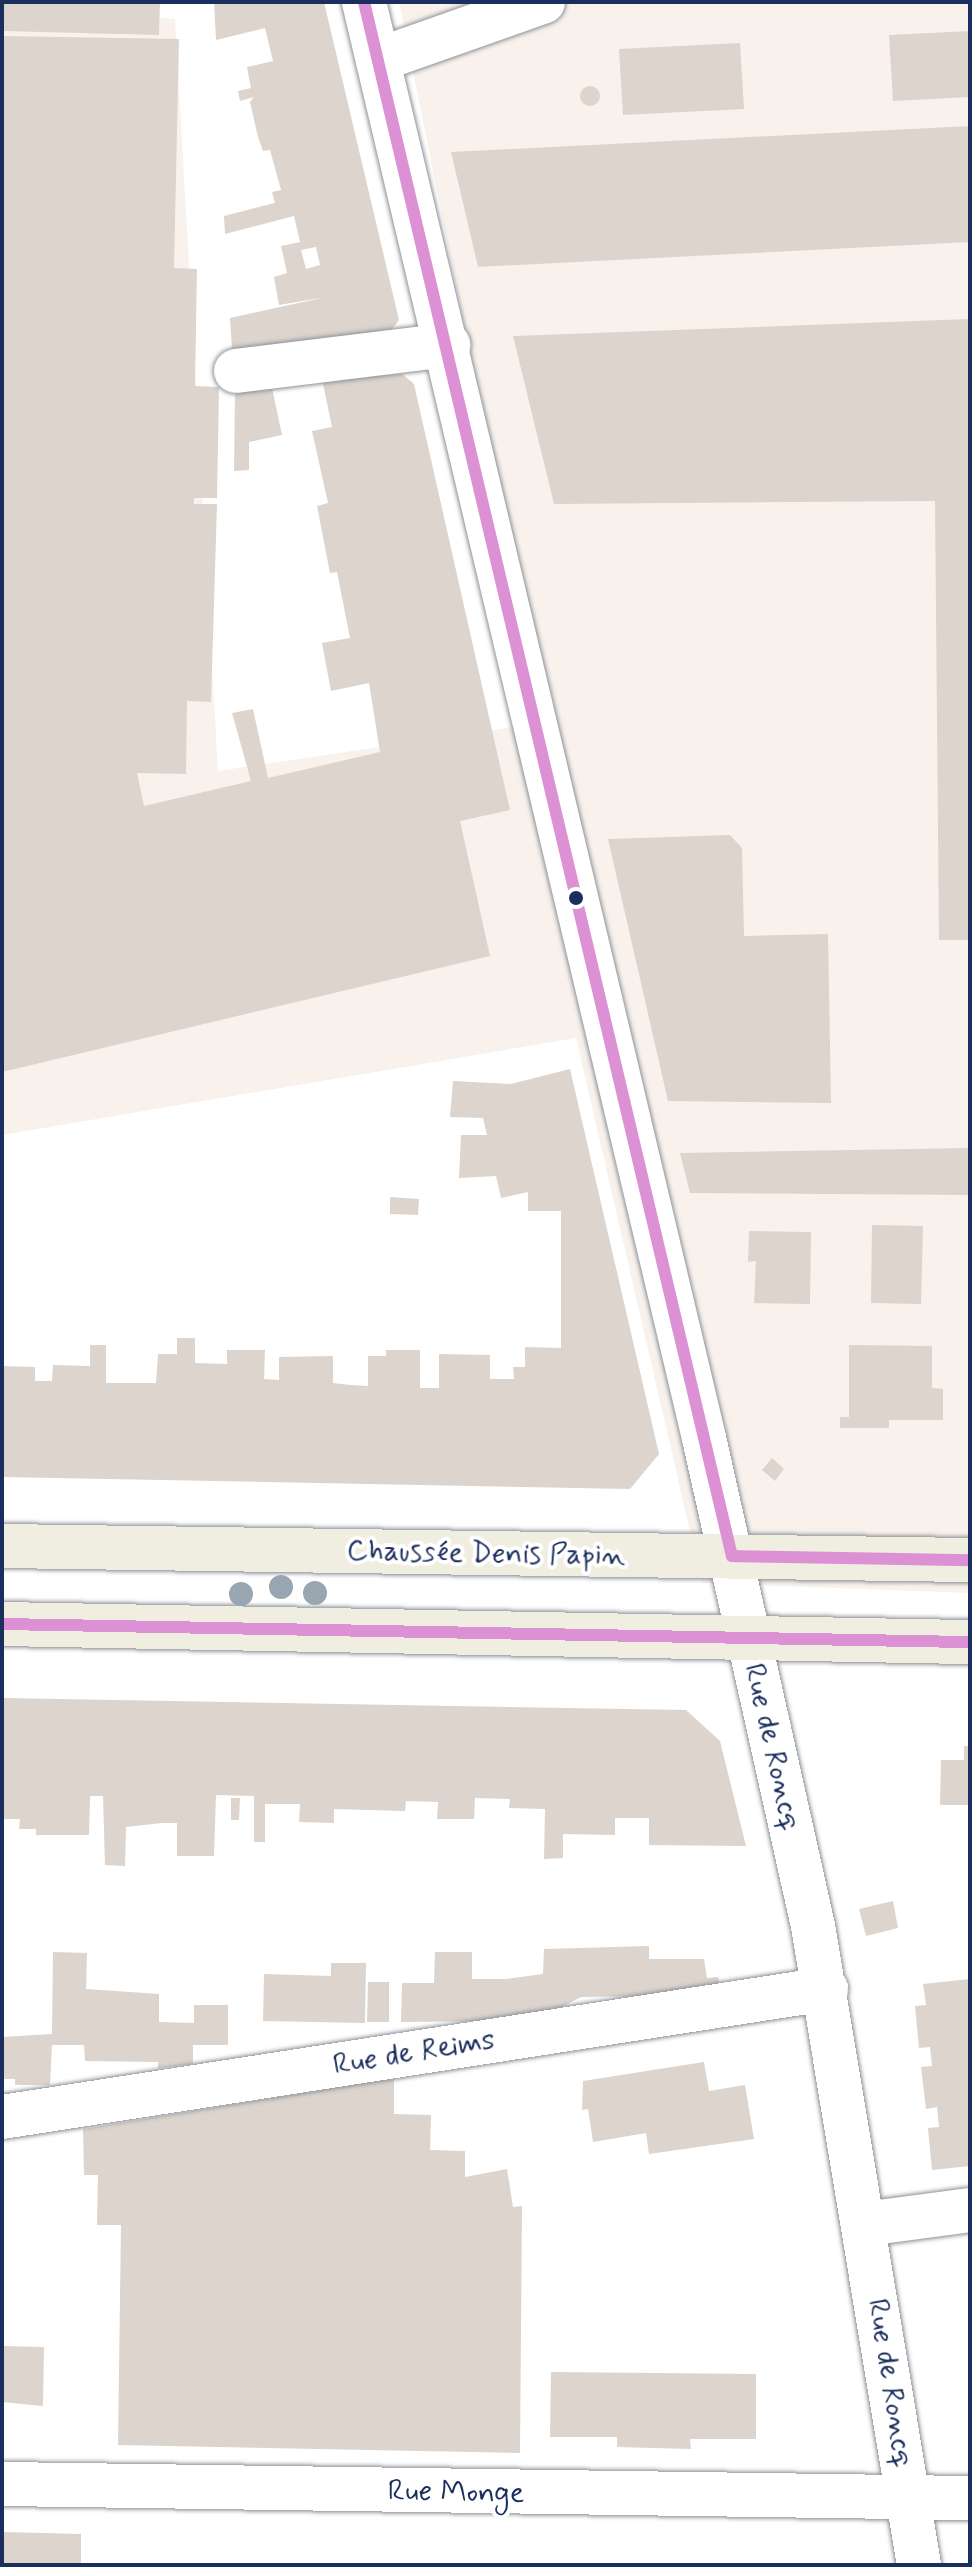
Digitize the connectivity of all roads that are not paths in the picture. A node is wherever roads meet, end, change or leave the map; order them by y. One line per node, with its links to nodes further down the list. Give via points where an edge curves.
1 (364, 2): 3 (street, Rue de Roncq)
2 (543, 2): 3 (street)
3 (378, 60): 4 (street, Rue de Roncq)
4 (448, 345): 5 (street); 7 (street, Rue de Roncq)
5 (236, 371)
6 (2, 1546): 7 (main road, Chaussée Denis Papin)
7 (732, 1556): 8 (main road, Chaussée Denis Papin); 10 (street, Rue de Roncq)
8 (970, 1560)
9 (2, 1624): 10 (main road)
10 (747, 1641): 11 (main road); 12 (street, Rue de Roncq)
11 (970, 1642)
12 (826, 1989): 13 (street, Rue de Reims); 15 (street, Rue de Roncq)
13 (2, 2117)
14 (970, 2210): 15 (street)
15 (865, 2224): 18 (street, Rue de Roncq)
16 (2, 2484): 18 (street, Rue Monge)
17 (970, 2498): 18 (street, Rue Monge)
18 (911, 2502): 19 (street, Rue de Roncq)
19 (919, 2565)

